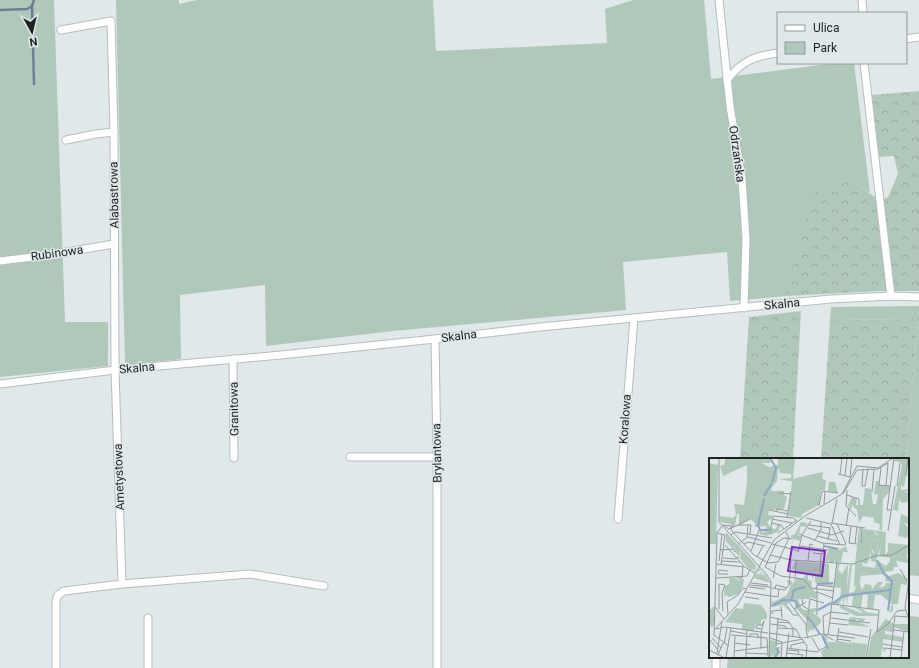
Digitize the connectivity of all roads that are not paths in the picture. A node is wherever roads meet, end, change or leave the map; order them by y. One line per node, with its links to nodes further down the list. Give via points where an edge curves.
1 (719, 0): 9 (street, Odrzańska)
2 (862, 0): 3 (street)
3 (863, 12)
4 (61, 30): 10 (street, Alabastrowa, via 111,21)
5 (919, 37): 6 (street)
6 (907, 39)
7 (777, 53): 9 (street, via 757,56 736,69)
8 (864, 64): 14 (street)
9 (727, 80): 16 (street, Odrzańska, via 742,179 746,246)
10 (114, 132): 11 (street); 12 (street, Alabastrowa)
11 (66, 140)
12 (114, 244): 13 (street, Rubinowa); 20 (street, Alabastrowa)
13 (0, 261)
14 (891, 296): 15 (street, Skalna); 16 (street, Skalna)
15 (919, 297)
16 (744, 308): 17 (street, Skalna)
17 (634, 318): 18 (street, Skalna); 25 (street, Koralowa)
18 (435, 339): 19 (street, Skalna); 23 (street, Brylantowa)
19 (233, 359): 20 (street, Skalna); 24 (street, Granitowa)
20 (115, 370): 21 (street, Skalna); 26 (street, Ametystowa)
21 (0, 384)
22 (350, 457): 23 (street)
23 (437, 457): 33 (street, Brylantowa)
24 (234, 458)
25 (618, 519)
26 (122, 584): 27 (street, via 250,574); 31 (street, via 64,591 58,595)
27 (324, 586)
28 (909, 598): 29 (street)
29 (919, 600)
30 (148, 618): 32 (street)
31 (56, 668)
32 (148, 668)
33 (437, 668)

